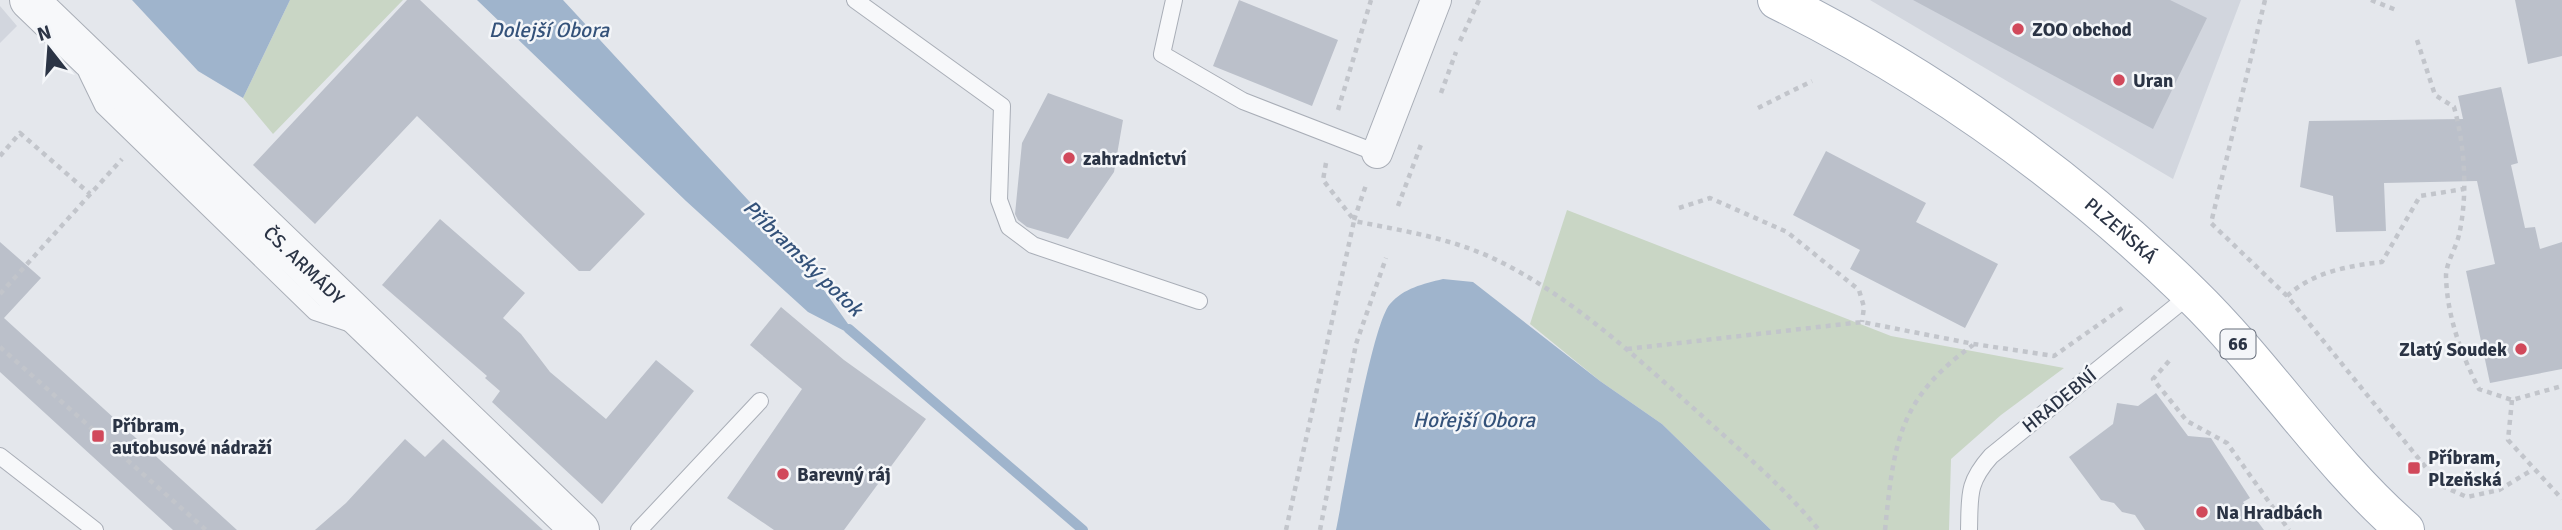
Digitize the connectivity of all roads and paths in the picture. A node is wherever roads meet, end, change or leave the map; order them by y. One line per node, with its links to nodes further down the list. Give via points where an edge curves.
1 (29, 0): 11 (street, ČS. ARMÁDY)
2 (855, 0): 27 (lane, via 1002,106 999,200 1009,227 1033,245)
3 (1174, 0): 17 (lane, via 1163,54 1242,101)
4 (1436, 0): 17 (street)
5 (1479, 0): 13 (path)
6 (1777, 0): 25 (main road, PLZEŇSKÁ / 66, via 1858,40 1960,103 2056,173)
7 (2265, 0): 26 (path, via 2211,223)
8 (2371, 0): 9 (path)
9 (2396, 10)
10 (2417, 40): 19 (path, via 2435,95 2454,107)
11 (74, 46): 15 (lane, via 103,106); 30 (street, ČS. ARMÁDY)
12 (1812, 81): 14 (path)
13 (1441, 93)
14 (1758, 108)
15 (139, 141): 20 (path); 30 (lane, via 315,312)
16 (1422, 142): 21 (path)
17 (1377, 153)
18 (0, 156): 20 (path, via 20,133)
19 (2464, 189): 26 (path, via 2420,196 2382,262 2347,266 2301,284); 36 (path, via 2459,235 2446,274 2459,351 2479,389)
20 (90, 194): 24 (path)
21 (1398, 206)
22 (1679, 208): 29 (path, via 1710,198 1787,232 1860,290)
23 (1386, 258): 46 (path, via 1356,344)
24 (0, 294)
25 (2191, 294): 49 (lane, HRADEBNÍ, via 1991,456 1975,474); 51 (main road, PLZEŇSKÁ / 66)
26 (2287, 296): 39 (path, via 2440,485 2467,497 2499,490)
27 (1199, 301)
28 (2125, 306): 31 (path, via 2054,356)
29 (1862, 322): 31 (path); 33 (path)
30 (370, 331): 43 (street, ČS. ARMÁDY)
31 (1974, 344): 48 (path, via 1941,368 1910,408 1892,466)
32 (0, 347): 42 (path)
33 (1627, 349): 45 (path, via 1542,287 1489,257 1444,240 1354,220); 47 (path, via 1791,496)
34 (2169, 361): 50 (path, via 2153,379 2187,421 2227,443)
35 (2562, 386): 36 (path)
36 (2512, 400): 39 (path, via 2508,440)
37 (760, 401): 44 (lane)
38 (0, 456): 41 (lane)
39 (2532, 470): 40 (path)
40 (2562, 499)
41 (96, 530)
42 (206, 530)
43 (580, 530)
44 (639, 530)
45 (1286, 530)
46 (1320, 530)
47 (1819, 530)
48 (1885, 530)
49 (1969, 530)
50 (2290, 530)
51 (2405, 530)

